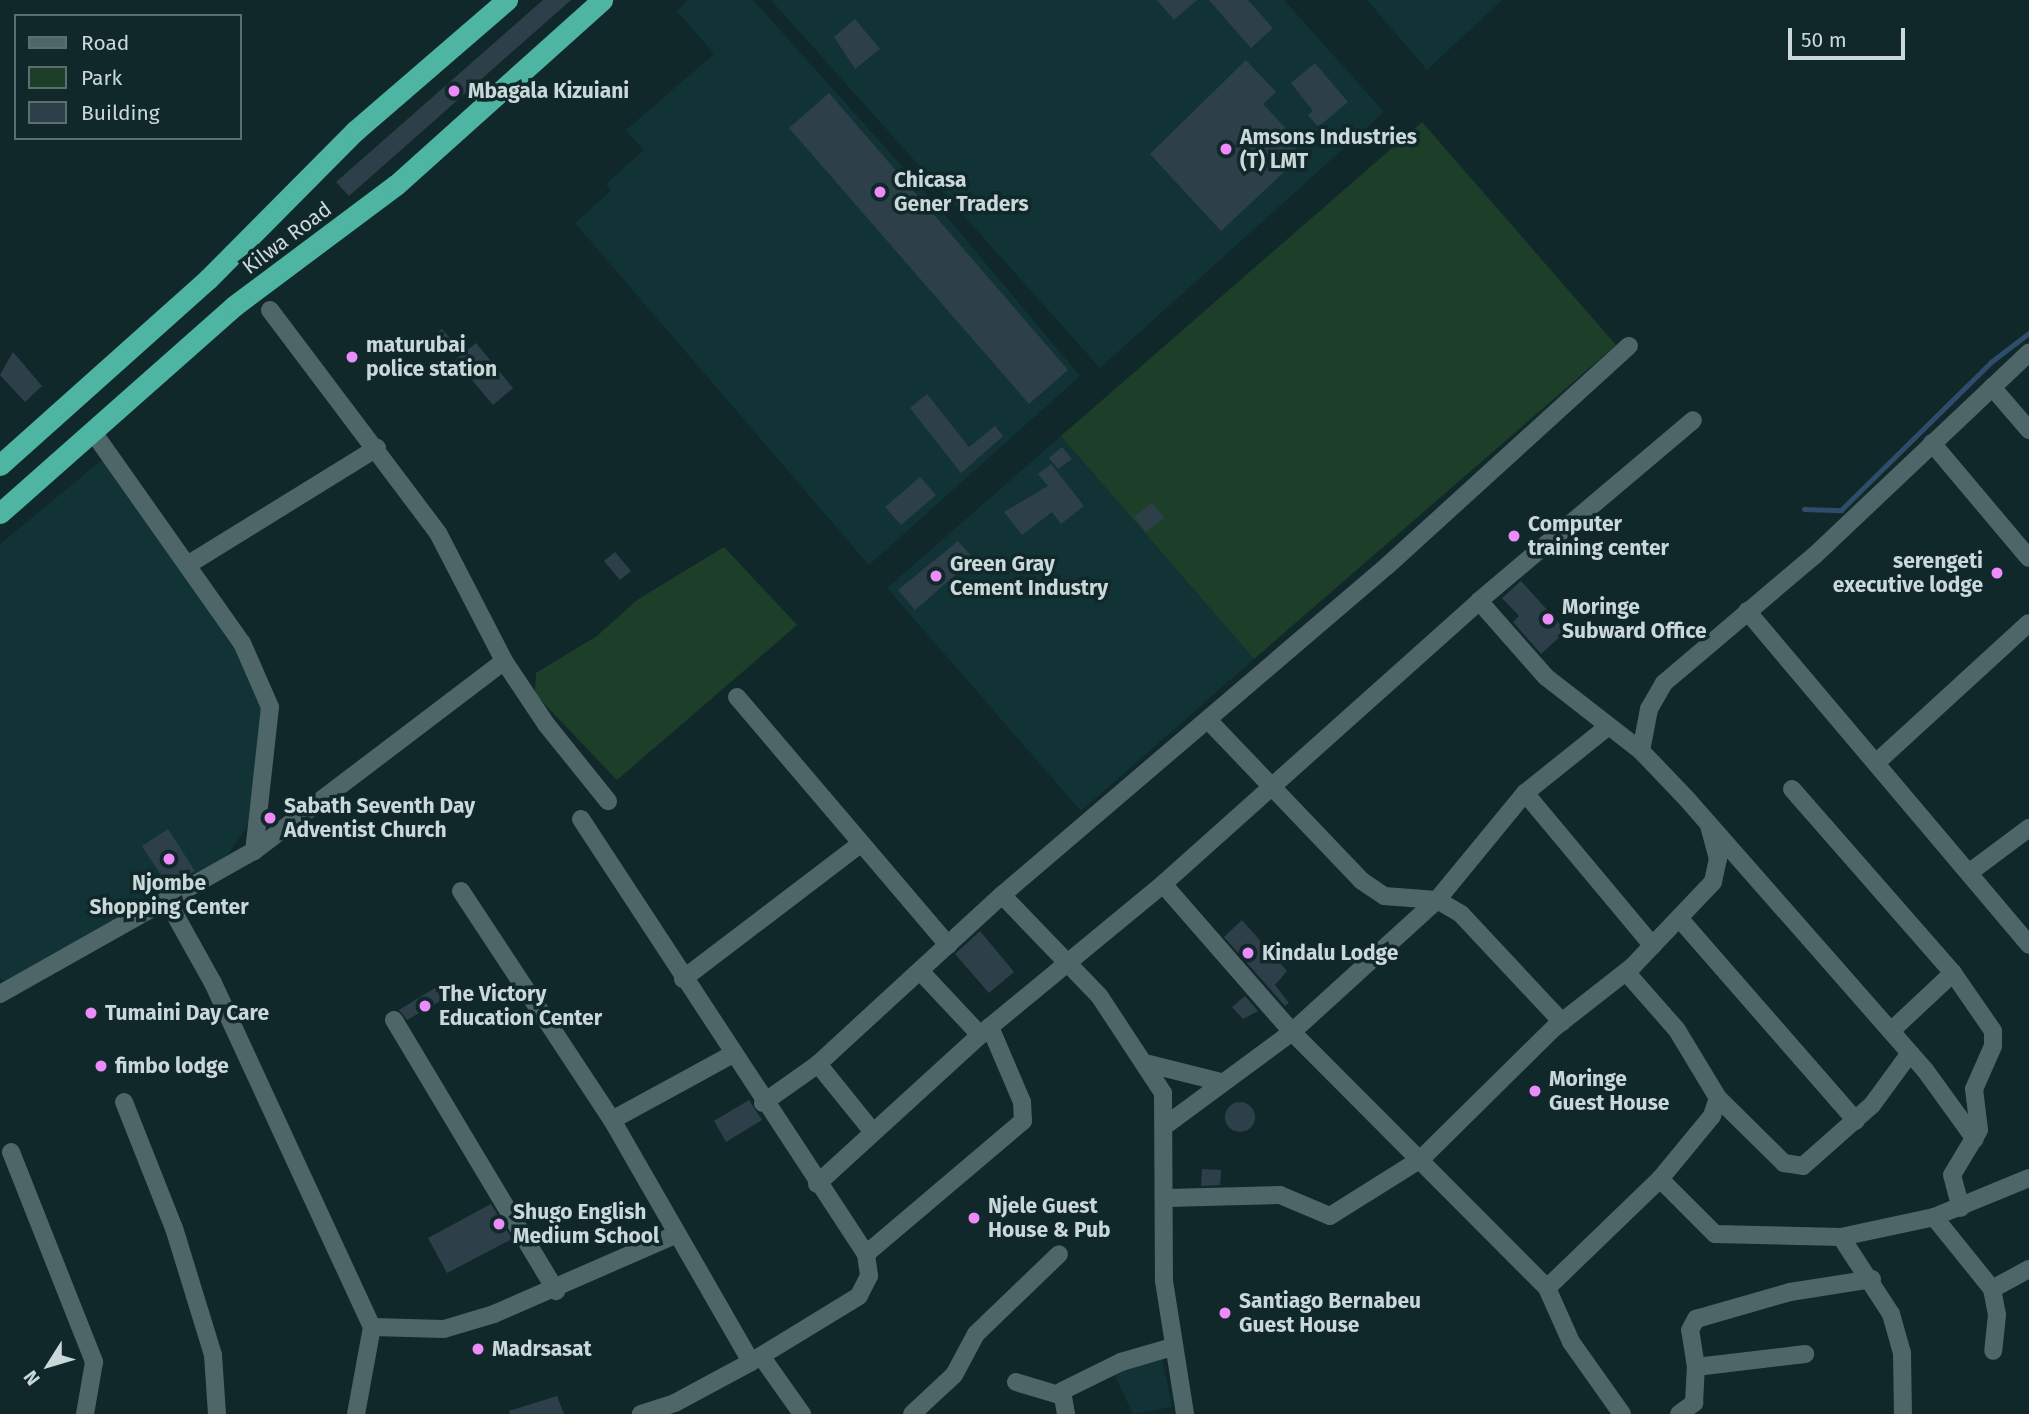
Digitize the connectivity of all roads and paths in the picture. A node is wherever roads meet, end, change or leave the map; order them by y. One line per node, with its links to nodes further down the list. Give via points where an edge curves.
1 (507, 0): 12 (highway, Kilwa Road, via 346,139 208,279)
2 (602, 0): 9 (highway, Kilwa Road, via 396,185 234,306)
3 (270, 310): 11 (street)
4 (1629, 346): 23 (street, via 1540,431)
5 (2029, 353): 6 (street)
6 (1992, 387): 8 (street); 10 (street)
7 (1693, 420): 16 (street)
8 (2029, 430)
9 (93, 432): 13 (highway, Kilwa Road); 15 (street)
10 (1932, 443): 14 (street); 17 (street, via 1814,556)
11 (377, 448): 15 (street); 19 (street, via 438,533)
12 (0, 465)
13 (0, 513)
14 (2029, 558)
15 (189, 564): 35 (street, via 242,643 270,707)
16 (1479, 601): 24 (street, via 1546,677); 28 (street)
17 (1747, 611): 20 (street); 26 (street)
18 (2029, 622): 26 (street)
19 (504, 661): 30 (street, via 546,724); 35 (street)
20 (1664, 683): 21 (street); 25 (street, via 1649,709)
21 (1682, 687)
22 (737, 698): 34 (street)
23 (1209, 721): 28 (street); 39 (street)
24 (1606, 728): 25 (street); 29 (street)
25 (1641, 751): 32 (street)
26 (1876, 764): 36 (street)
27 (1792, 789): 49 (street)
28 (1271, 790): 37 (street); 40 (street, via 1384,896)
29 (1525, 793): 40 (street); 45 (street)
30 (608, 801)
31 (581, 819): 50 (street)
32 (1709, 825): 42 (street, via 1718,859 1713,882); 55 (street)
33 (2029, 828): 36 (street)
34 (860, 844): 43 (street); 50 (street)
35 (254, 851): 41 (street)
36 (1970, 872): 44 (street)
37 (1163, 884): 46 (street); 56 (street)
38 (461, 891): 65 (street)
39 (1002, 895): 43 (street); 46 (street)
40 (1437, 900): 53 (street, via 1484,932); 56 (street)
41 (169, 904): 51 (street); 87 (street, via 213,983)
42 (1679, 918): 45 (street); 66 (street)
43 (948, 945): 47 (street)
44 (2029, 945)
45 (1653, 946): 48 (street)
46 (1068, 964): 54 (street); 60 (street, via 1100,996)
47 (920, 971): 54 (street); 59 (street)
48 (1626, 972): 53 (street); 62 (street, via 1677,1030)
49 (1953, 973): 55 (street); 69 (street, via 1993,1031 1993,1046 1975,1089 1980,1116)
50 (683, 979): 58 (street)
51 (0, 995)
52 (394, 1020): 86 (street)
53 (1562, 1022): 71 (street)
54 (985, 1031): 68 (street); 80 (street, via 1022,1102 1023,1121)
55 (1891, 1031): 57 (street)
56 (1292, 1032): 61 (street); 71 (street)
57 (1910, 1053): 66 (street); 69 (street)
58 (731, 1055): 64 (street); 65 (street)
59 (818, 1064): 64 (street); 68 (street)
60 (1150, 1064): 61 (street); 67 (street, via 1164,1093)
61 (1221, 1082): 67 (street)
62 (1718, 1098): 66 (street, via 1784,1163 1802,1166); 73 (street, via 1712,1116)
63 (124, 1102): 96 (street, via 174,1228 213,1355)
64 (764, 1104): 74 (street)
65 (612, 1120): 78 (street)
66 (1856, 1121)
67 (1166, 1125): 75 (street)
68 (872, 1131): 74 (street)
69 (1975, 1139): 76 (street, via 1952,1175)
70 (11, 1152): 95 (street, via 94,1362)
71 (1421, 1159): 75 (street, via 1330,1216 1280,1195); 84 (street)
72 (2029, 1178): 76 (street)
73 (1660, 1179): 79 (street, via 1715,1234); 84 (street)
74 (817, 1184): 80 (street)
75 (1168, 1198): 88 (street, via 1164,1281)
76 (1961, 1208): 77 (street)
77 (1934, 1217): 79 (street); 85 (street)
78 (677, 1234): 86 (street); 91 (street)
79 (1841, 1237): 83 (street)
80 (866, 1254): 91 (street, via 869,1276 859,1296)
81 (1059, 1254): 100 (street, via 976,1334 954,1375)
82 (2029, 1269): 85 (street)
83 (1872, 1279): 92 (street, via 1790,1292 1696,1319 1690,1330); 105 (street, via 1891,1314 1902,1353)
84 (1547, 1288): 103 (street, via 1571,1342)
85 (1992, 1289): 89 (street, via 1997,1315)
86 (556, 1291): 87 (street, via 444,1329)
87 (372, 1327): 97 (street)
88 (1172, 1347): 94 (street, via 1121,1362); 102 (street)
89 (1993, 1351)
90 (1805, 1354): 92 (street)
91 (756, 1359): 98 (street); 99 (street)
92 (1696, 1367): 104 (street, via 1693,1403)
93 (1016, 1382): 94 (street)
94 (1059, 1395): 101 (street)
95 (86, 1414)
96 (217, 1414)
97 (356, 1414)
98 (641, 1414)
99 (802, 1414)
100 (912, 1414)
101 (1066, 1414)
102 (1185, 1414)
103 (1622, 1414)
104 (1679, 1414)
105 (1903, 1414)

